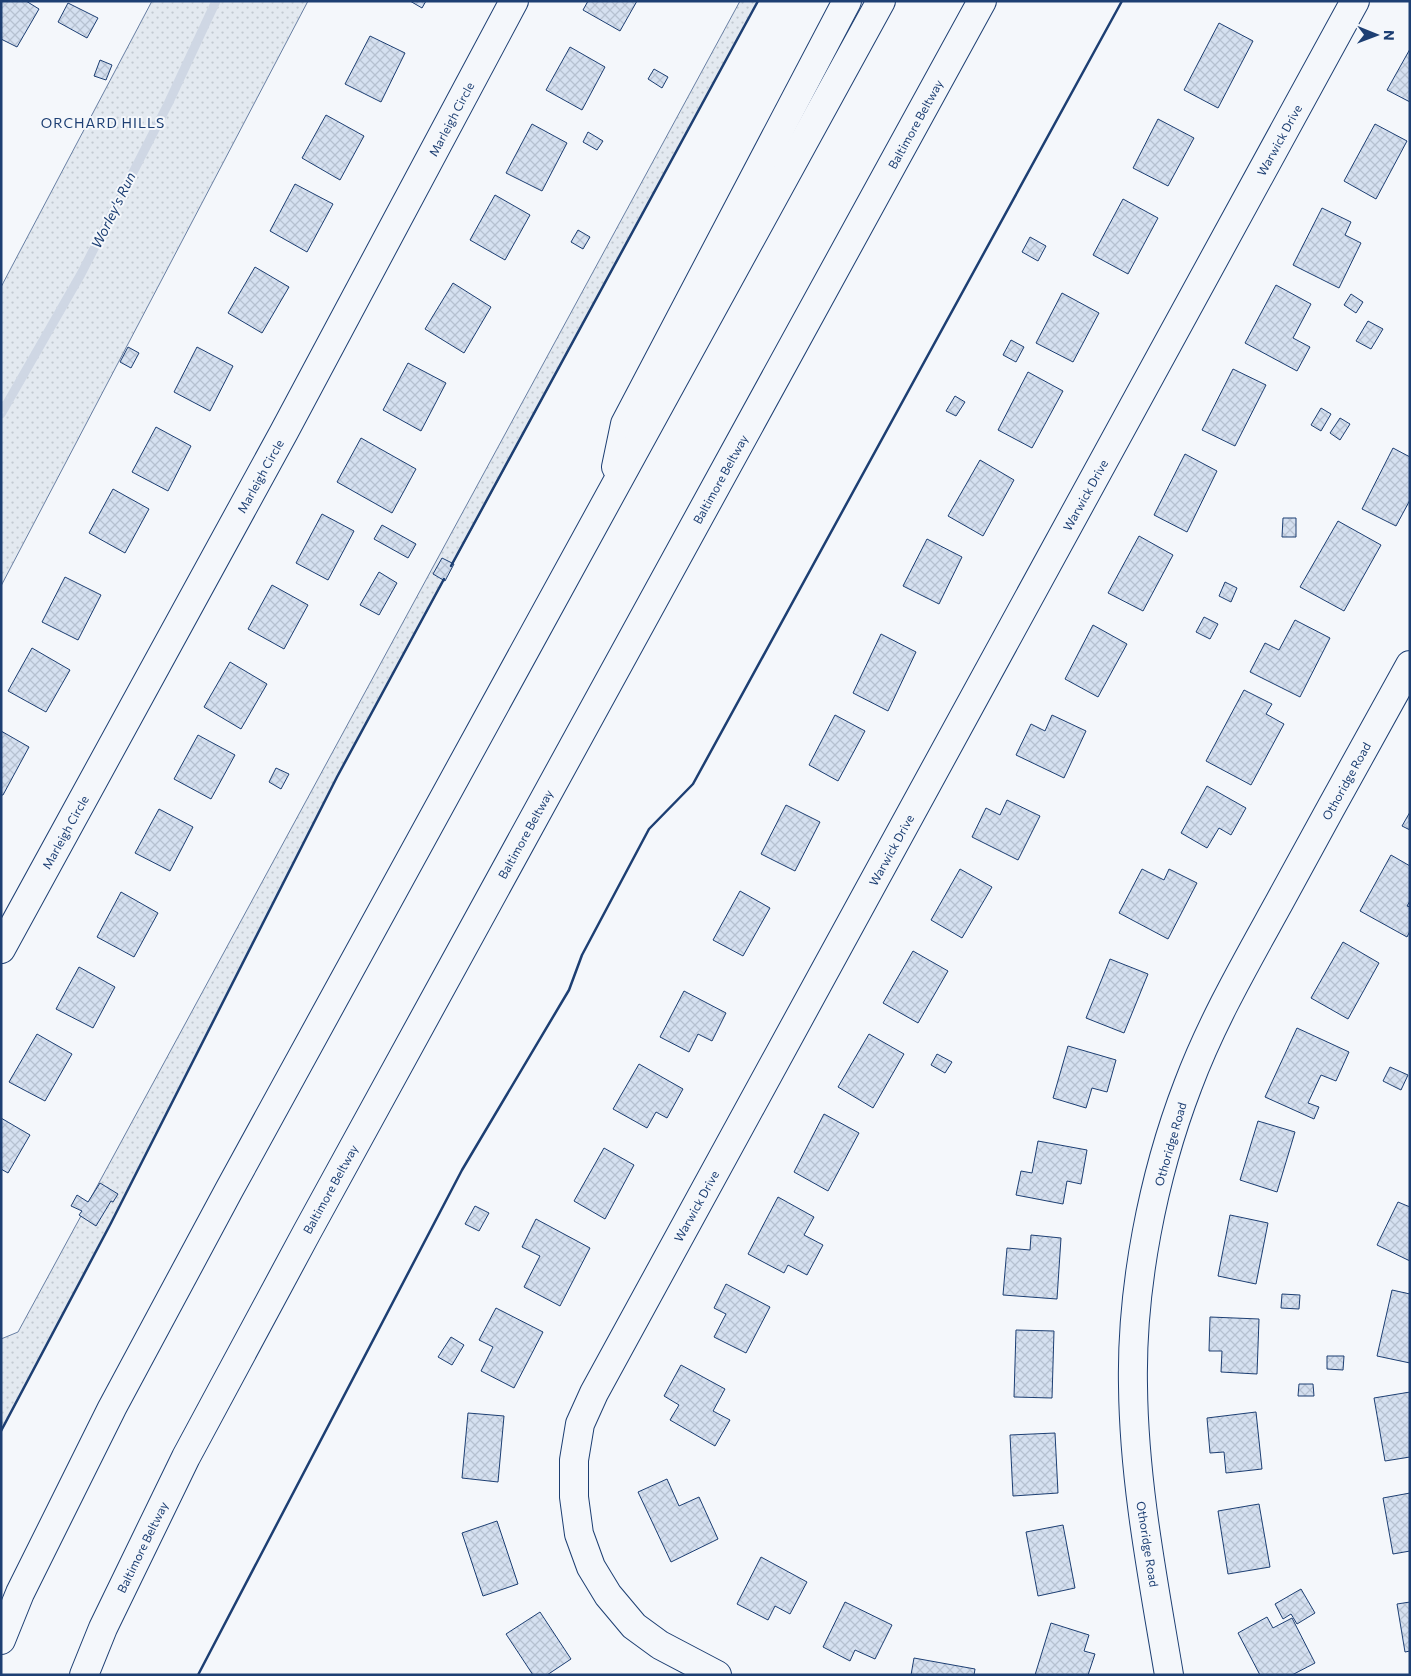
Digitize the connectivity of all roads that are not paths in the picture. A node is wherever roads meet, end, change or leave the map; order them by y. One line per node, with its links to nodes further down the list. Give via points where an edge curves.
1 (514, 1): 8 (main road, Marleigh Circle, via 284,432)
2 (847, 1): 6 (main road, via 625,424)
3 (881, 1): 6 (main road)
4 (982, 1): 10 (main road, Baltimore Beltway, via 190,1448 103,1628)
5 (1355, 1): 11 (main road, Warwick Drive, via 580,1424 574,1460 574,1497 579,1534 591,1567 608,1595 634,1626 660,1646)
6 (609, 497): 9 (main road, via 112,1408 20,1593)
7 (1410, 665): 12 (main road, Othoridge Road, via 1218,1017 1188,1084 1164,1161 1146,1236 1135,1312 1132,1384 1146,1540)
8 (1, 949)
9 (1, 1640)
10 (84, 1675)
11 (717, 1675)
12 (1169, 1675)

